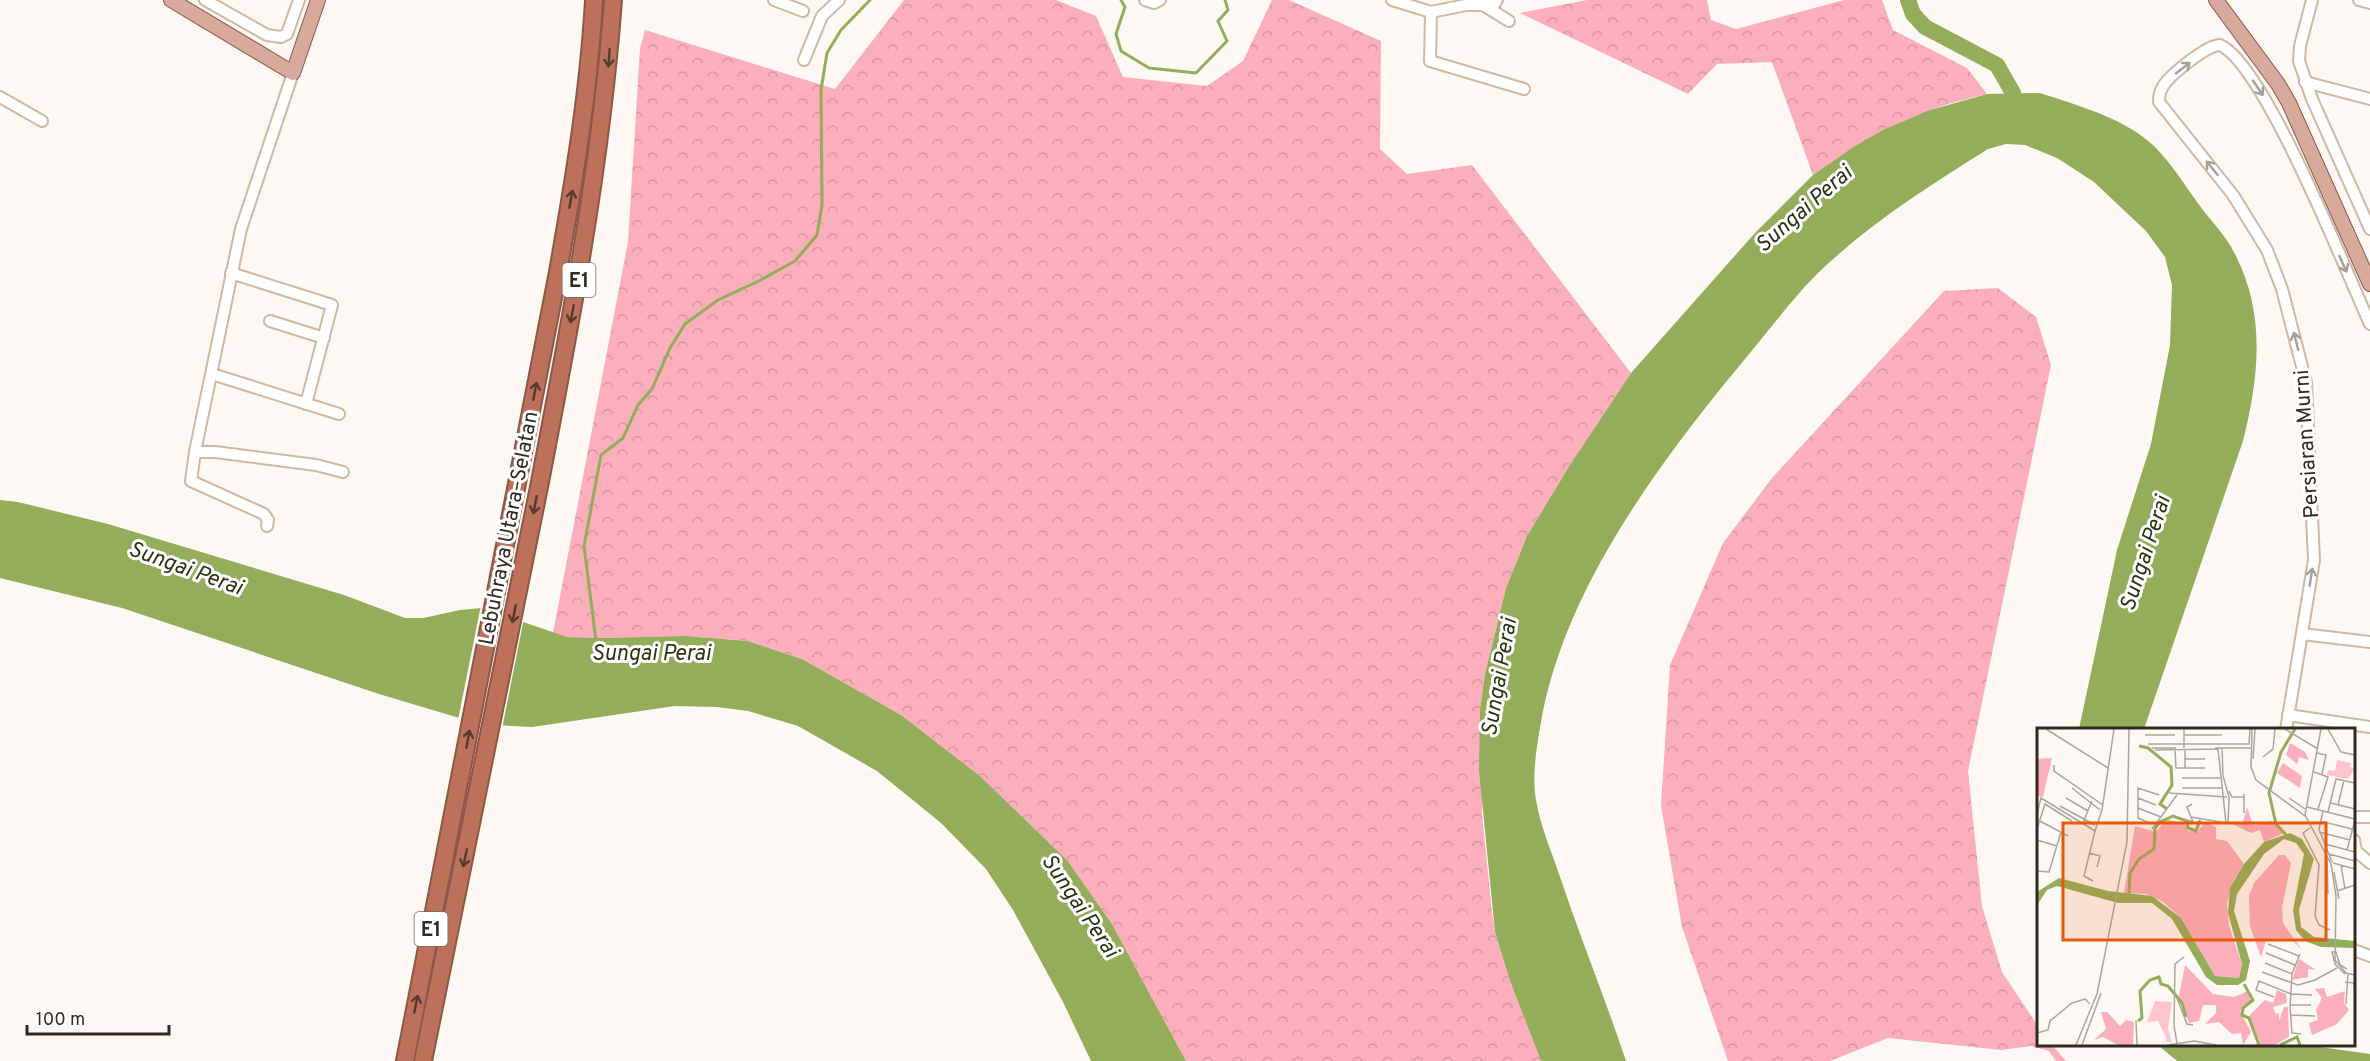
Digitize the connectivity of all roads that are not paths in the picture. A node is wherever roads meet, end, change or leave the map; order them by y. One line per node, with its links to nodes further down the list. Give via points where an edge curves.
1 (206, 0): 2 (street, via 267,35 281,38 287,34)
2 (299, 0)
3 (318, 0): 23 (main road)
4 (594, 0): 52 (highway, Lebuhraya Utara–Selatan / E1, one-way to 4, via 574,180)
5 (613, 0): 53 (highway, Lebuhraya Utara–Selatan / E1, one-way to 53, via 608,75 579,279)
6 (774, 0): 19 (street)
7 (839, 0): 22 (street, via 822,16)
8 (1144, 0): 9 (street)
9 (1160, 0)
10 (1392, 0): 20 (street)
11 (1497, 0): 17 (street, via 1494,5)
12 (2216, 0): 33 (main road, via 2289,103)
13 (2312, 0): 24 (street, via 2300,46 2299,62)
14 (2359, 0): 18 (street)
15 (177, 2): 23 (main road)
16 (1466, 3): 17 (street); 20 (street)
17 (1482, 3): 21 (street)
18 (2370, 3)
19 (803, 11)
20 (1431, 12): 25 (street, via 1430,62)
21 (1509, 21)
22 (804, 60)
23 (293, 73): 32 (street, via 258,173)
24 (2305, 82): 27 (street); 29 (street)
25 (1524, 89)
26 (0, 97): 28 (street)
27 (2370, 99)
28 (42, 121)
29 (2356, 197): 30 (street); 31 (street)
30 (2370, 200)
31 (2370, 229)
32 (231, 273): 36 (street, via 332,305); 37 (street)
33 (2370, 284)
34 (270, 321): 36 (street)
35 (2370, 324): 43 (street, Persiaran Murni, one-way to 35, via 2314,560 2306,382 2282,289 2266,250 2234,195 2159,102 2160,91 2169,79 2210,47 2220,45 2231,52 2268,103)
36 (324, 338): 38 (street)
37 (212, 374): 38 (street); 40 (street)
38 (306, 404): 39 (street)
39 (339, 414)
40 (195, 452): 41 (street, via 316,465); 42 (street, via 191,482 264,514)
41 (343, 472)
42 (267, 526)
43 (2302, 634): 44 (street); 45 (street, Persiaran Murni)
44 (2370, 642)
45 (2288, 715): 46 (street); 47 (street, Persiaran Murni)
46 (2370, 727)
47 (2286, 728)
48 (2355, 845): 49 (street)
49 (2370, 863)
50 (2355, 950): 51 (street)
51 (2370, 956)
52 (405, 1061)
53 (423, 1061)

